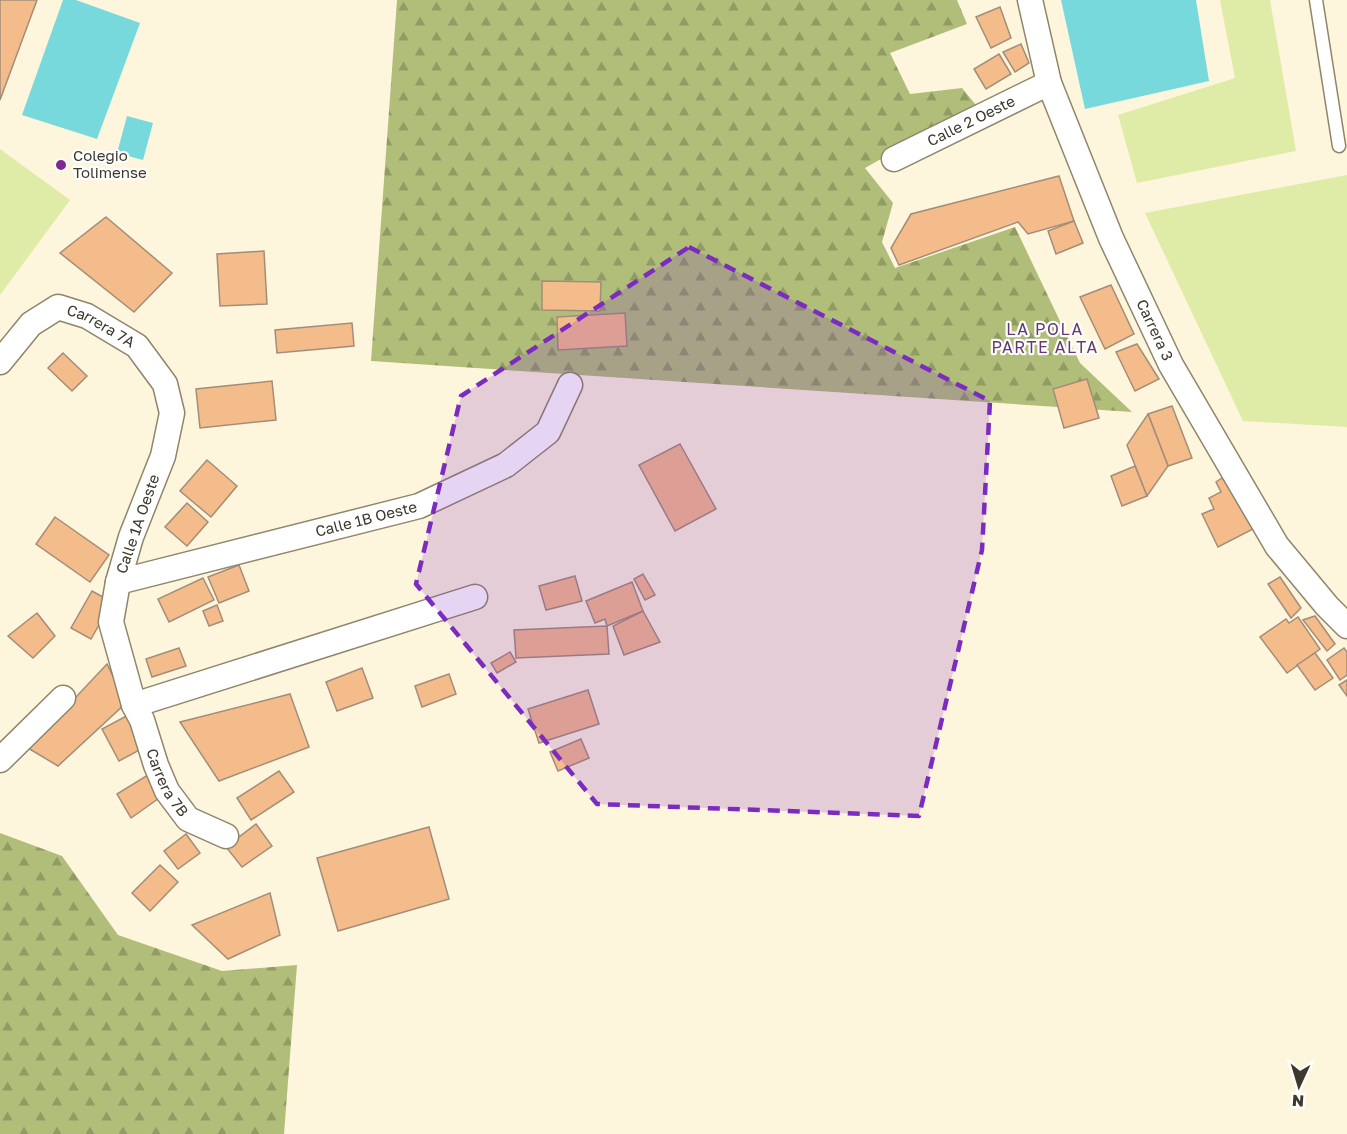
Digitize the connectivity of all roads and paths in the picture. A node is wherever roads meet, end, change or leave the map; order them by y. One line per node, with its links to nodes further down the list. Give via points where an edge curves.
1 (1030, 0): 3 (street, Carrera 3)
2 (1316, 0): 4 (lane)
3 (1049, 83): 5 (street, Calle 2 Oeste); 11 (street, Carrera 3, via 1111,238 1171,365 1277,546)
4 (1340, 146)
5 (894, 159)
6 (0, 362): 8 (street, Carrera 7A, via 31,324 58,307 87,316 137,346 165,384)
7 (570, 385): 9 (street, Calle 1B Oeste, via 548,432 506,465 419,506)
8 (172, 413): 9 (street, Calle 1A Oeste, via 163,456)
9 (118, 582): 13 (street, Calle 1A Oeste, via 111,622)
10 (475, 597): 13 (street)
11 (1347, 626)
12 (63, 699): 14 (street)
13 (134, 705): 15 (street, Carrera 7B, via 167,791 188,819)
14 (0, 760)
15 (226, 836)

